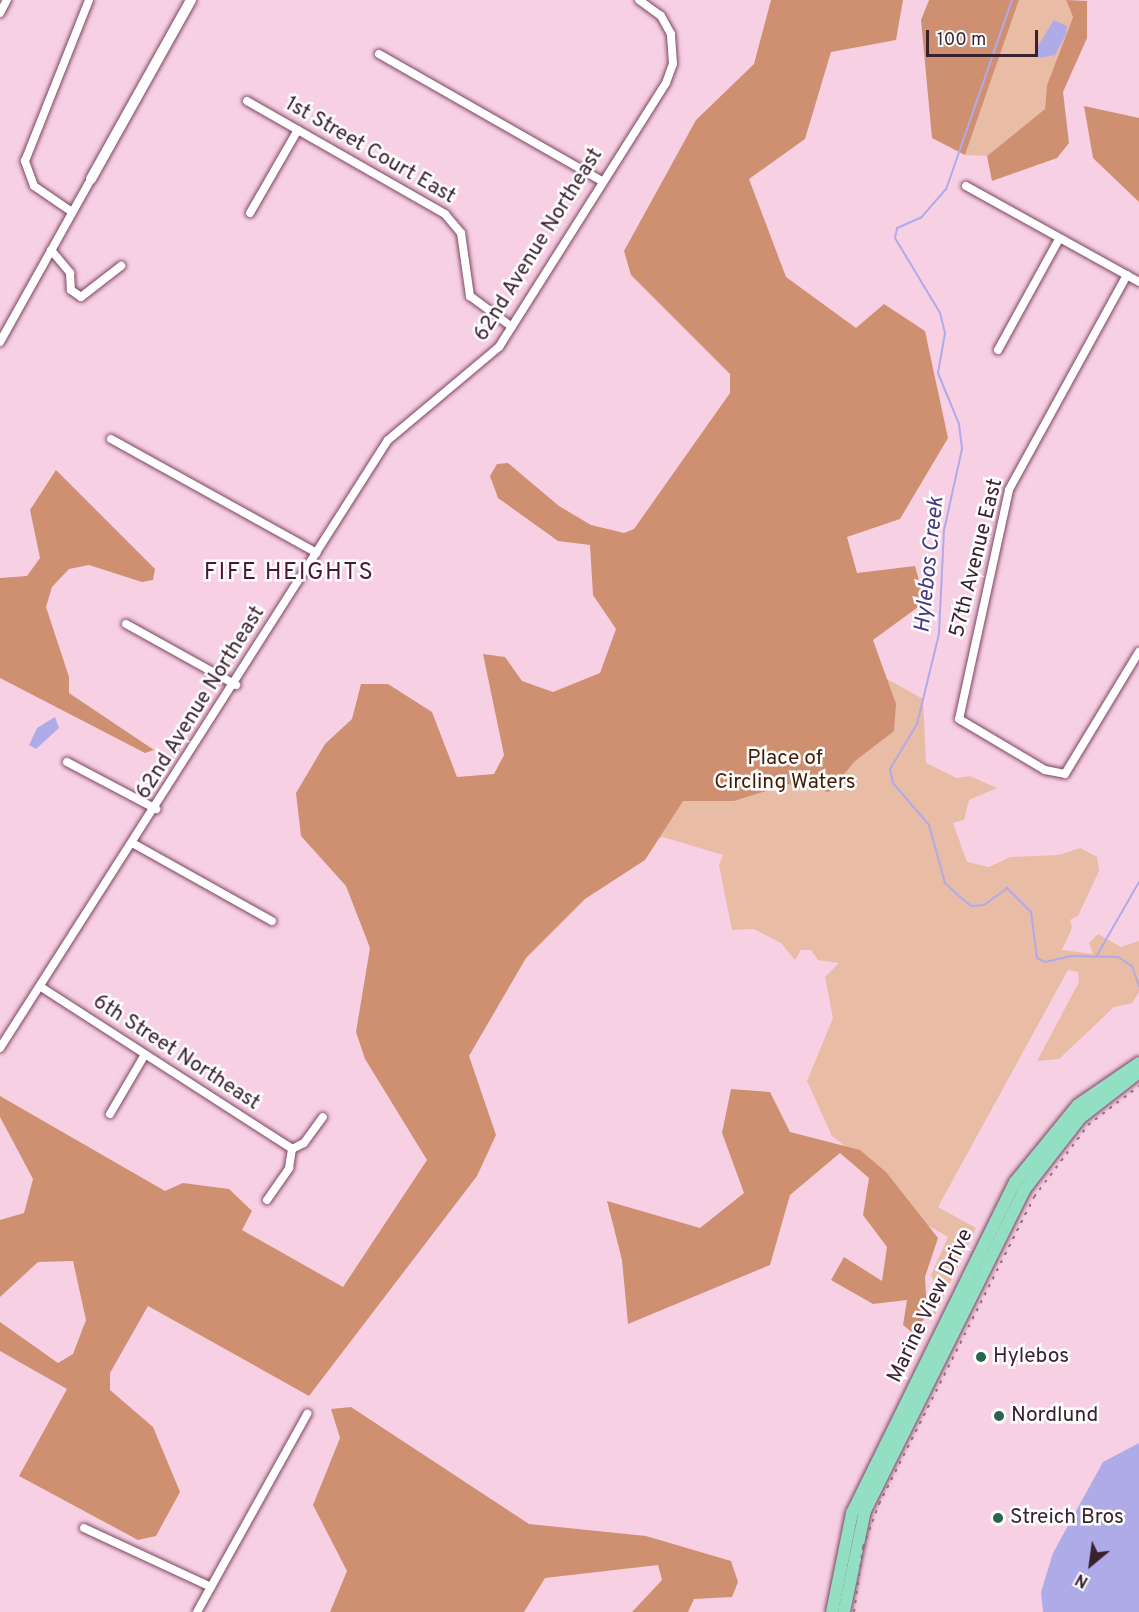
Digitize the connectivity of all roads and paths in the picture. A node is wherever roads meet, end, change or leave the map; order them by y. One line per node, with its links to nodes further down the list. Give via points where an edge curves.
1 (7, 0): 5 (street)
2 (89, 0): 12 (street, via 25,152 29,181)
3 (191, 0): 9 (street)
4 (639, 0): 10 (street, 62nd Avenue Northeast, via 661,16 671,34 674,64 666,83)
5 (0, 13)
6 (380, 54): 10 (street)
7 (247, 101): 8 (street, 1st Street Court East)
8 (298, 130): 13 (street); 19 (street, 1st Street Court East, via 452,220 464,247 470,297)
9 (91, 179): 12 (street)
10 (600, 180): 19 (street, 62nd Avenue Northeast)
11 (966, 186): 14 (street)
12 (72, 212): 15 (street)
13 (250, 213)
14 (1059, 239): 17 (street); 21 (street)
15 (51, 250): 16 (street, via 70,273 71,290 81,297); 20 (street)
16 (121, 266)
17 (1127, 275): 18 (street); 25 (street, 57th Avenue East, via 1009,490 958,713 962,725 1045,770 1065,774)
18 (1139, 282)
19 (512, 327): 23 (street, 62nd Avenue Northeast, via 481,367 388,440)
20 (0, 342)
21 (998, 350)
22 (111, 439): 23 (street)
23 (317, 553): 26 (street, 62nd Avenue Northeast)
24 (126, 624): 26 (street)
25 (1139, 652)
26 (236, 685): 28 (street, 62nd Avenue Northeast)
27 (67, 762): 28 (street)
28 (156, 809): 29 (street, 62nd Avenue Northeast)
29 (134, 843): 30 (street); 31 (street, 62nd Avenue Northeast)
30 (272, 921)
31 (40, 987): 32 (street, 62nd Avenue Northeast); 33 (street, 6th Street Northeast)
32 (0, 1048)
33 (144, 1056): 36 (street); 38 (street, 6th Street Northeast)
34 (1139, 1063): 44 (main road, Marine View Drive, via 1078,1105 1015,1182 852,1513)
35 (1139, 1072): 45 (main road, Marine View Drive, via 1080,1118 1023,1190 866,1511)
36 (110, 1114)
37 (323, 1117): 38 (street, via 304,1143)
38 (292, 1149): 39 (street, via 289,1168)
39 (267, 1200)
40 (307, 1414): 42 (street)
41 (84, 1528): 42 (street)
42 (211, 1587): 43 (street)
43 (197, 1612)
44 (832, 1612)
45 (844, 1612)

